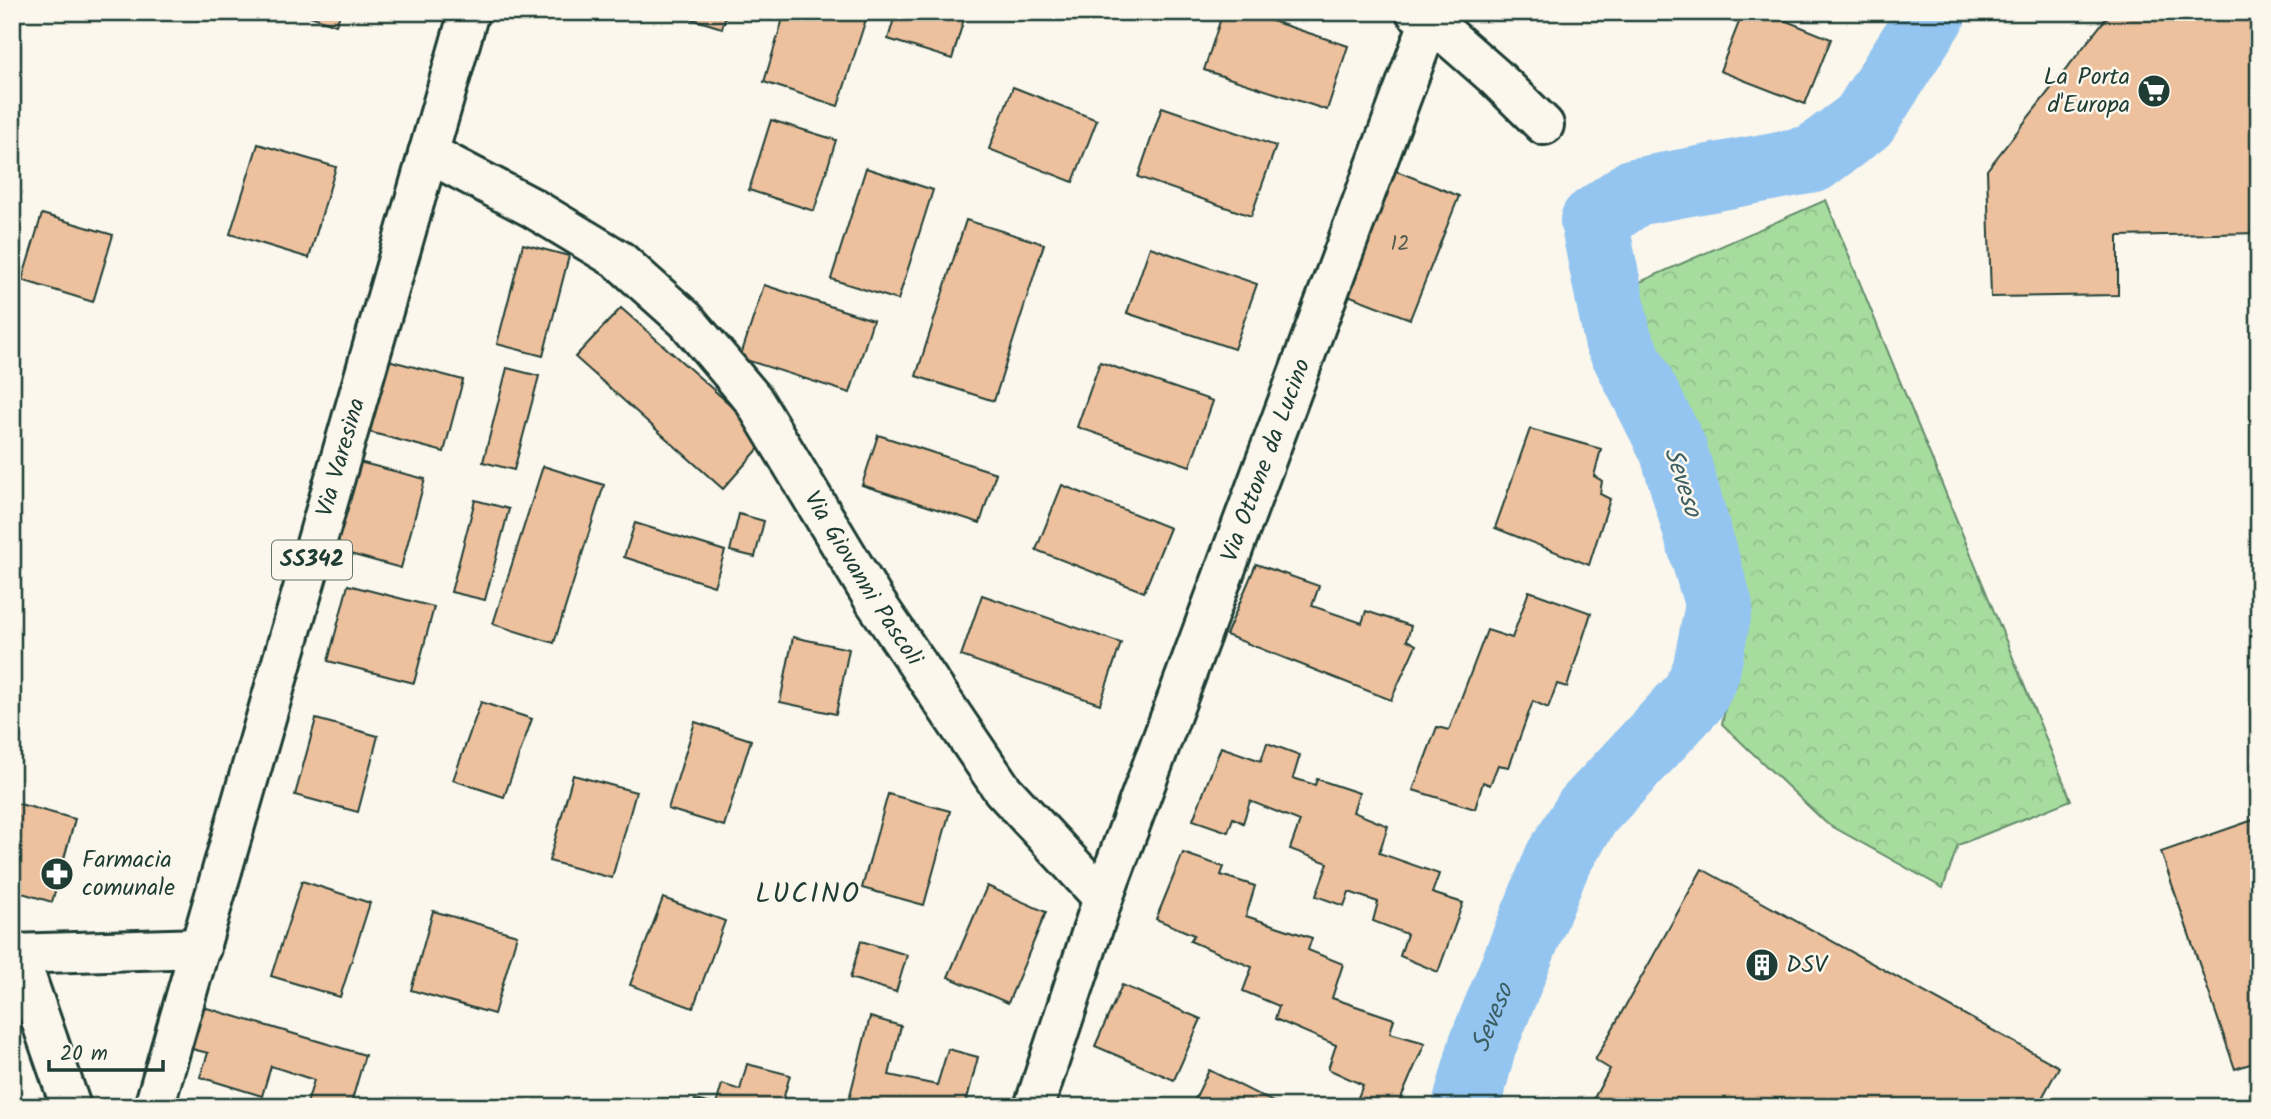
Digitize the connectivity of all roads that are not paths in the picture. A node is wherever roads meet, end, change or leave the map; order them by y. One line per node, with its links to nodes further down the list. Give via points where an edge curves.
1 (469, 12): 4 (street, Via Varesina / SS342)
2 (1423, 16): 3 (street, Via Ottone da Lucino); 5 (street, Via Ottone da Lucino)
3 (1545, 125)
4 (429, 153): 5 (street, Via Giovanni Pascoli, via 619,260 686,320 752,399 874,600 1002,789); 6 (street, Via Varesina / SS342)
5 (1103, 898): 10 (street)
6 (201, 948): 7 (street); 9 (street, Via Varesina / SS342)
7 (15, 954): 8 (street)
8 (71, 1107)
9 (154, 1107)
10 (1034, 1107)

